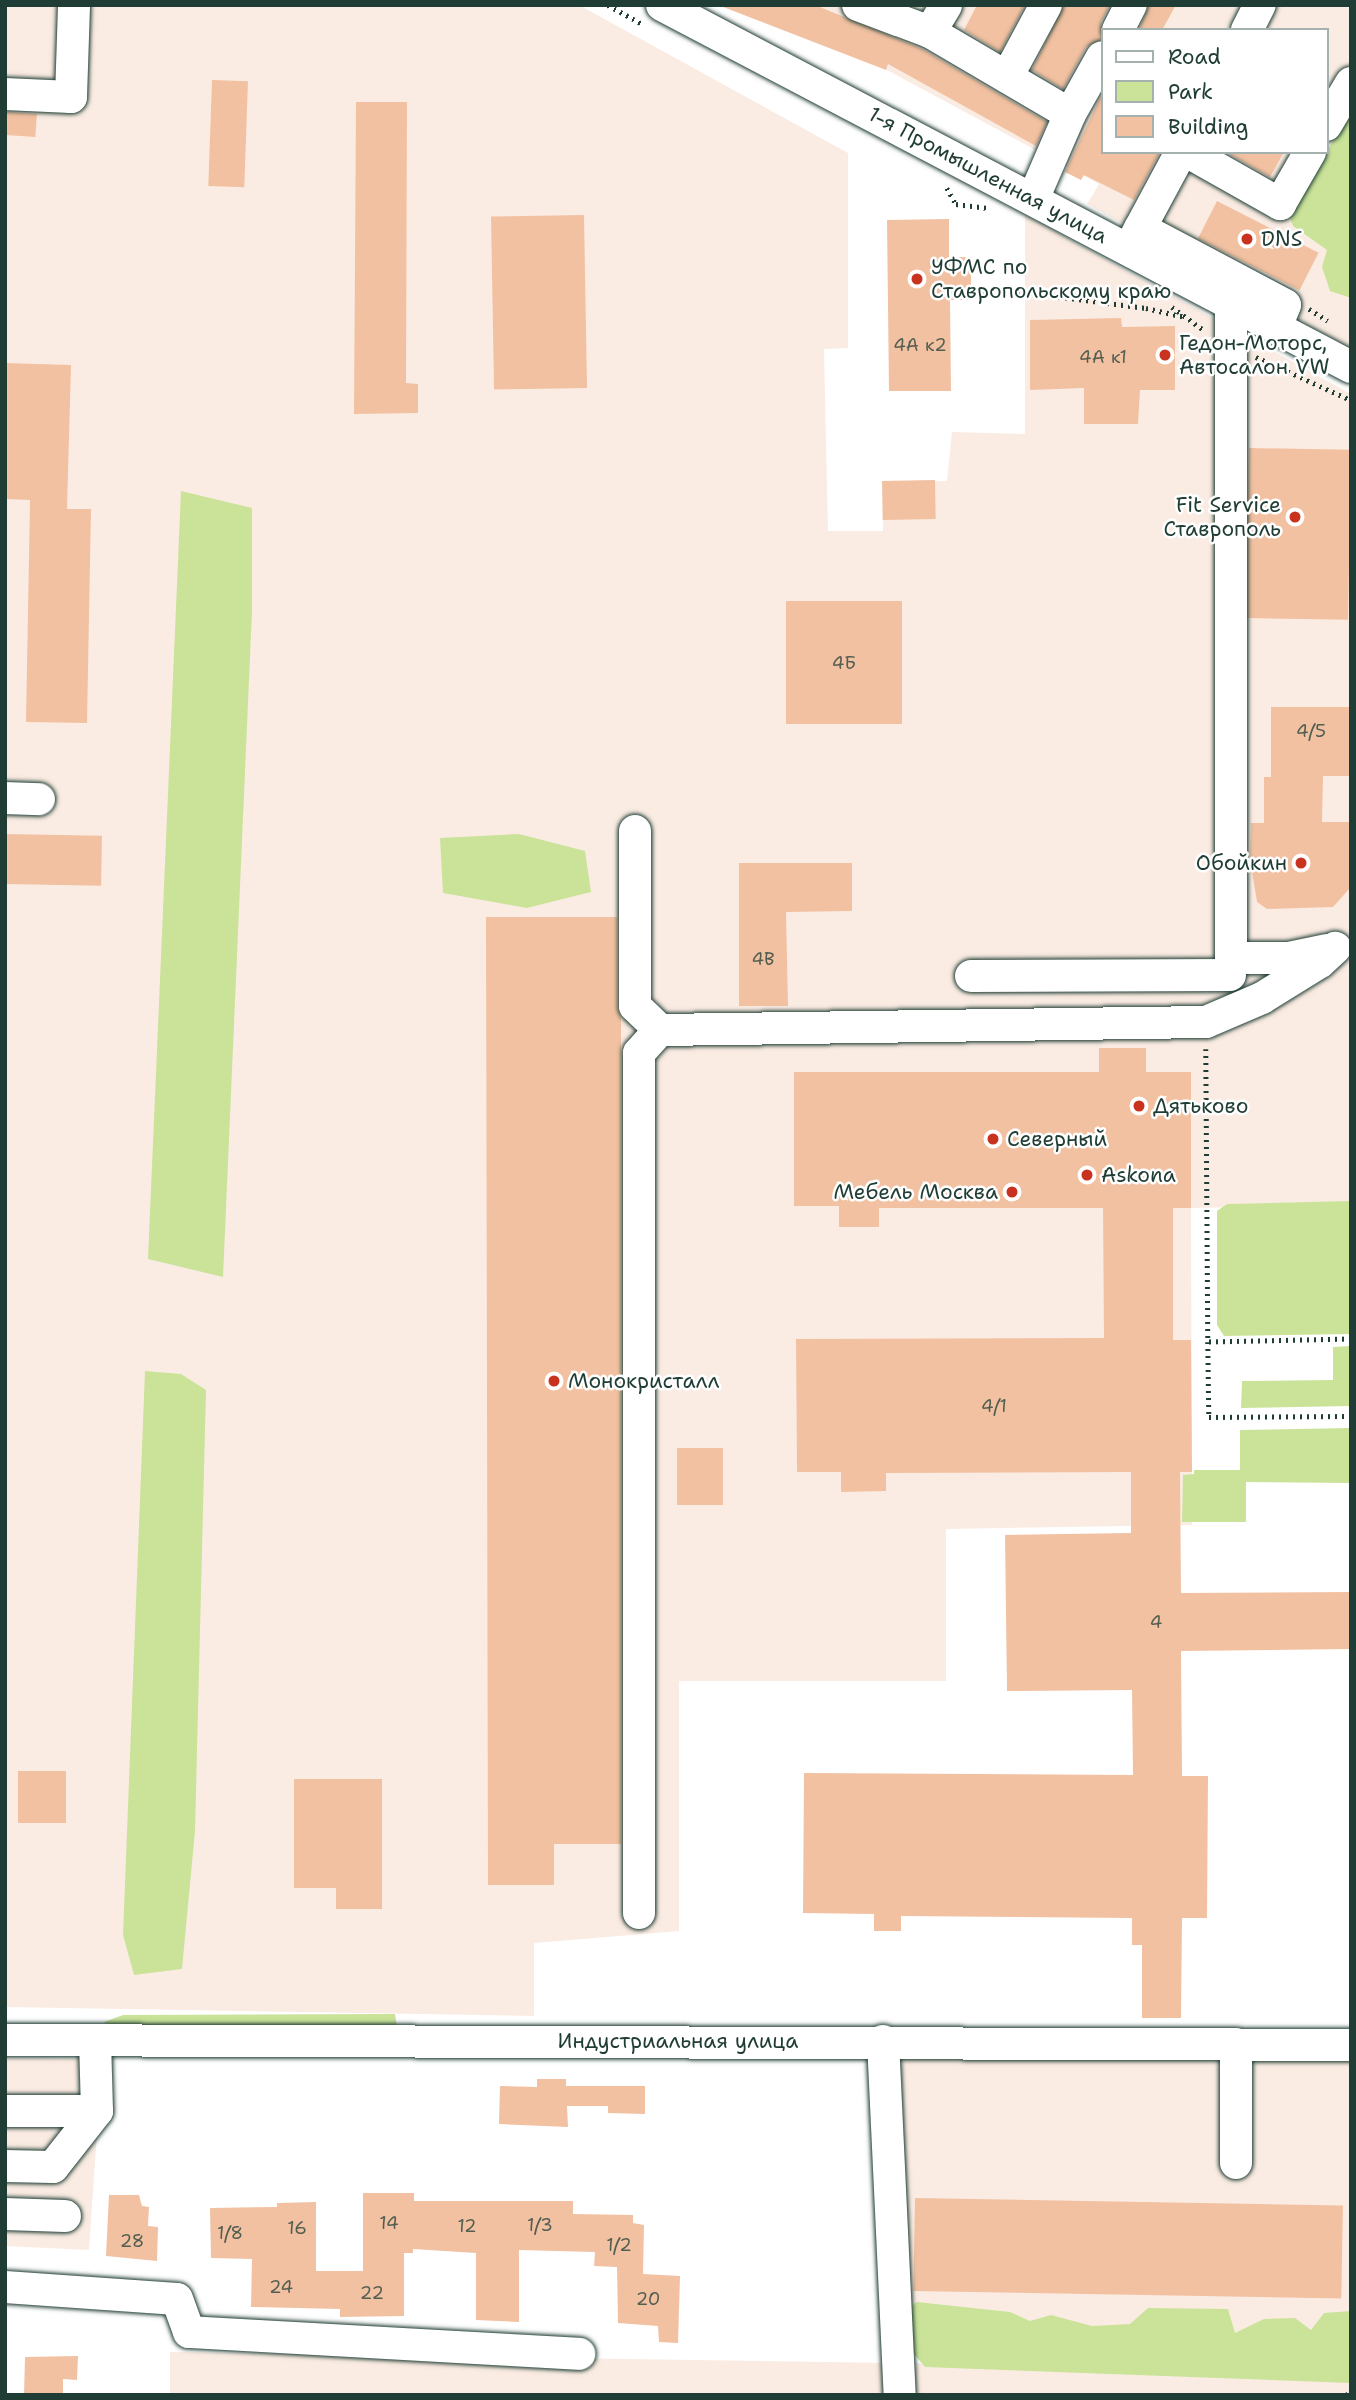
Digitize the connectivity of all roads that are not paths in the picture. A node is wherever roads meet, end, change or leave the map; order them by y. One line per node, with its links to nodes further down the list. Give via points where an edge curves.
1 (74, 5): 13 (street, via 71,97)
2 (662, 5): 19 (street, 1-я Промышленная улица)
3 (858, 5): 7 (street)
4 (1046, 5): 11 (street)
5 (1131, 5): 8 (street)
6 (1260, 5): 9 (street)
7 (938, 18): 11 (street)
8 (1119, 28)
9 (1248, 28)
10 (1100, 61): 14 (street)
11 (1007, 77): 14 (street)
12 (1351, 83): 15 (street)
13 (5, 94)
14 (1070, 114): 19 (street)
15 (1328, 122)
16 (1180, 154): 20 (street)
17 (1192, 154): 18 (street, via 1280,204)
18 (1309, 154)
19 (1033, 199): 20 (street, 1-я Промышленная улица)
20 (1135, 239): 21 (street, 1-я Промышленная улица); 22 (street, via 1285,304)
21 (1231, 303): 22 (street, 1-я Промышленная улица); 28 (street)
22 (1276, 327): 23 (street, 1-я Промышленная улица)
23 (1351, 366)
24 (5, 798): 25 (street)
25 (39, 799)
26 (635, 831): 31 (street, via 635,1006)
27 (1343, 940): 28 (street, via 1289,958); 30 (street, via 1320,962 1274,991)
28 (1230, 966): 29 (street); 30 (street)
29 (971, 976)
30 (1217, 1018): 31 (street)
31 (660, 1030): 32 (street, via 639,1053)
32 (639, 1913)
33 (5, 2040): 34 (street, Индустриальная улица)
34 (95, 2040): 35 (street, Индустриальная улица); 39 (street)
35 (883, 2041): 36 (street, Индустриальная улица); 46 (street)
36 (1236, 2044): 37 (street, Индустриальная улица); 40 (street)
37 (1351, 2045)
38 (5, 2111): 39 (street)
39 (97, 2111): 41 (street, via 53,2167)
40 (1236, 2163)
41 (5, 2166)
42 (5, 2214): 43 (street)
43 (65, 2216)
44 (5, 2287): 45 (street, via 177,2299 189,2332)
45 (579, 2354)
46 (900, 2395)

